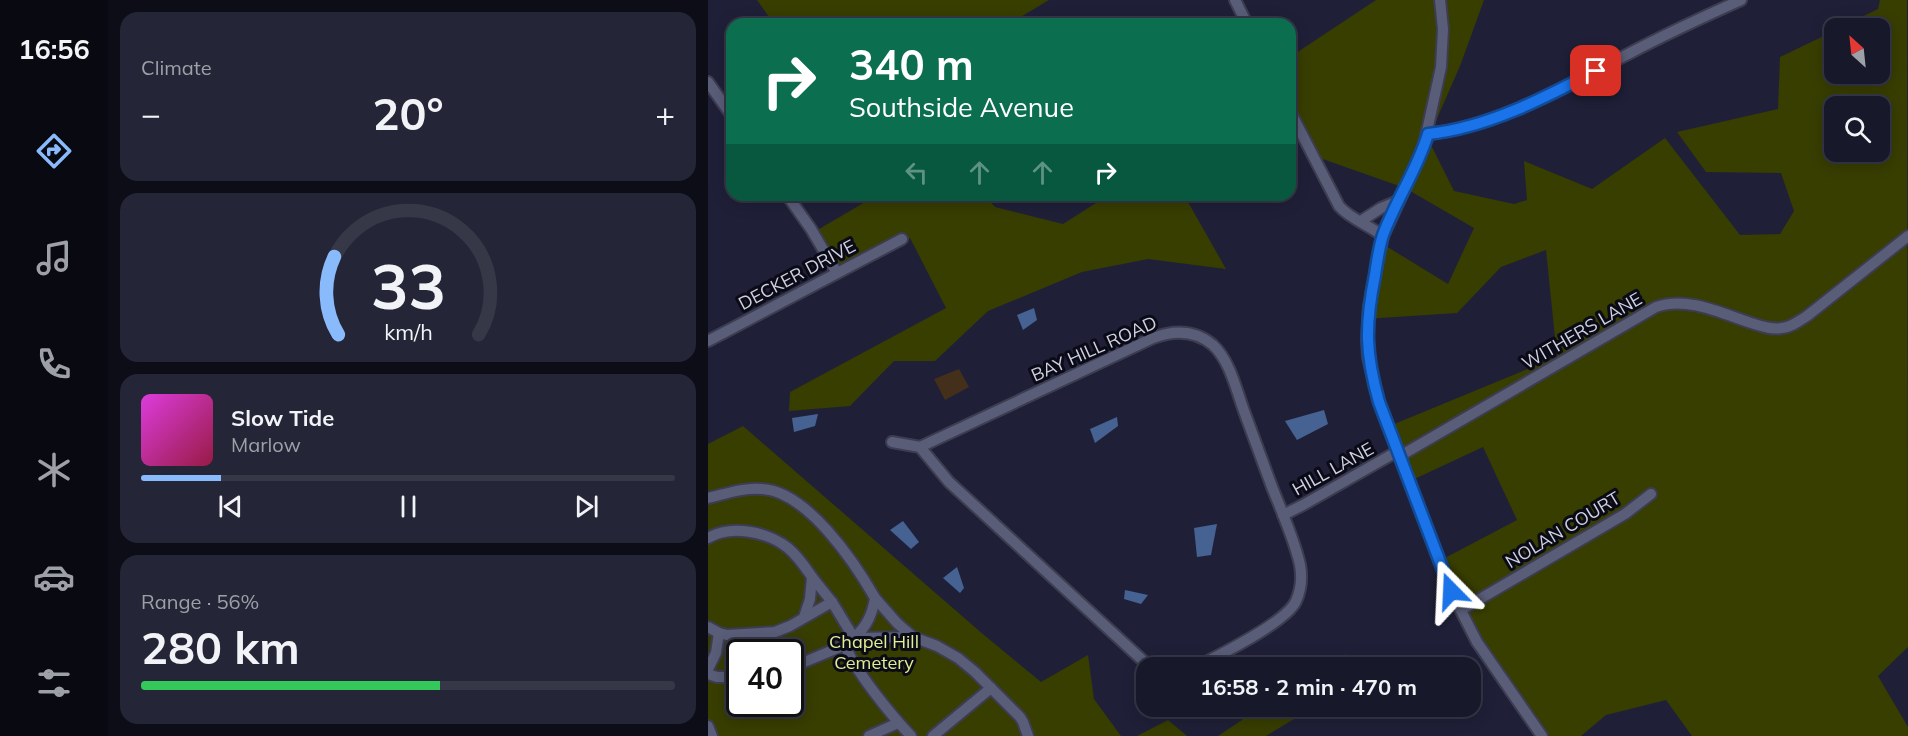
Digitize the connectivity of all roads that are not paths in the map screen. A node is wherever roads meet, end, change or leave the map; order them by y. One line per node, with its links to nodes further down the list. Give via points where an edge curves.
1 (1235, 0): 4 (street)
2 (1440, 0): 8 (street, via 1441,67)
3 (1741, 0): 8 (street, via 1531,103 1447,132)
4 (1244, 18)
5 (708, 82): 6 (street)
6 (726, 108)
7 (1296, 123): 11 (street, via 1339,206)
8 (1428, 134): 10 (street)
9 (791, 201): 15 (street)
10 (1398, 201): 11 (street); 12 (street)
11 (1361, 221): 12 (street)
12 (1383, 236): 19 (street, via 1368,306 1366,341 1374,385)
13 (1908, 236): 19 (street, WITHERS LANE, via 1793,326 1768,328 1702,307 1668,302)
14 (902, 239): 15 (street, DECKER DRIVE)
15 (837, 273): 16 (street, DECKER DRIVE)
16 (708, 341)
17 (892, 442): 18 (street)
18 (920, 447): 22 (street, BAY HILL ROAD, via 1153,338 1187,333 1208,342 1225,361); 34 (street, via 949,482)
19 (1399, 454): 22 (street, HILL LANE); 27 (street)
20 (1651, 494): 27 (street, NOLAN COURT, via 1625,514)
21 (708, 498): 25 (street, via 753,489 781,493 827,530)
22 (1283, 515): 35 (street, BAY HILL ROAD, via 1299,564 1299,589 1294,604 1269,626)
23 (708, 538): 24 (street, via 727,531 768,537 794,553)
24 (812, 577): 26 (street); 28 (street)
25 (875, 598): 31 (street); 32 (street, via 868,622)
26 (832, 602): 28 (street); 32 (street)
27 (1461, 610): 48 (street, via 1477,642)
28 (804, 617): 30 (street, via 775,632)
29 (708, 627): 30 (street)
30 (719, 633): 37 (street)
31 (913, 637): 32 (street); 40 (street, via 952,654)
32 (854, 638): 33 (street)
33 (844, 645): 36 (street); 41 (street)
34 (1139, 657)
35 (1214, 657)
36 (804, 662)
37 (708, 669)
38 (708, 674): 39 (street)
39 (726, 677)
40 (991, 688): 46 (street); 47 (street, via 1020,717)
41 (898, 723): 44 (street); 45 (street)
42 (708, 726): 43 (street)
43 (712, 736)
44 (869, 736)
45 (911, 736)
46 (933, 736)
47 (1028, 736)
48 (1542, 736)

